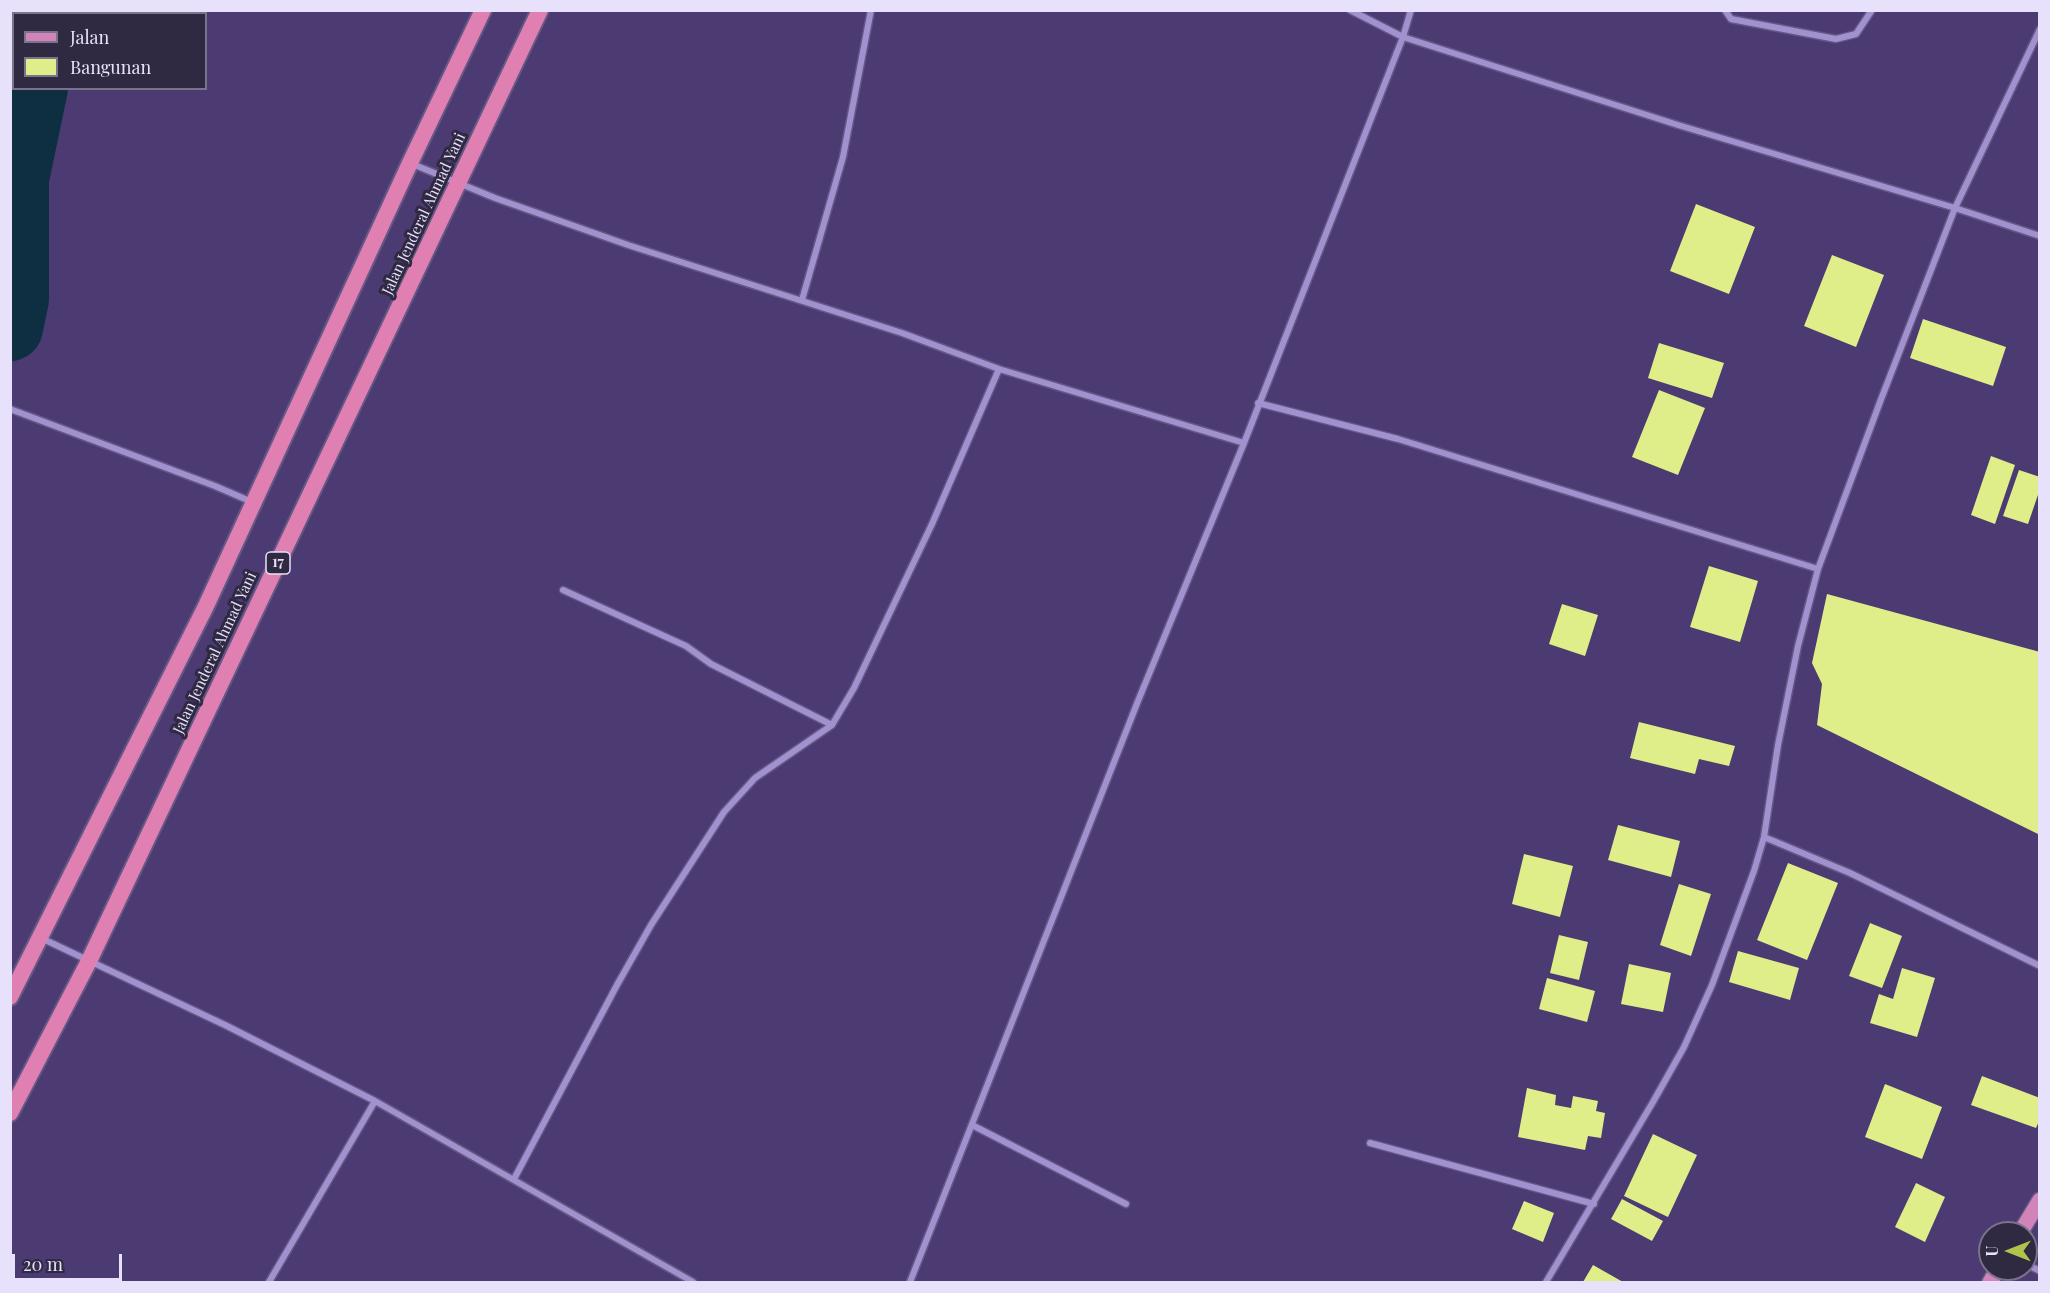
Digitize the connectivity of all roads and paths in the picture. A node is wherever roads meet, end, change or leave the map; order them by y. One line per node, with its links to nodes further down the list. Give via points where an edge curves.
1 (483, 10): 10 (highway, Jalan Jenderal Ahmad Yani)
2 (540, 10): 11 (highway, Jalan Jenderal Ahmad Yani / 17)
3 (871, 10): 14 (street, via 843,157)
4 (1350, 10): 9 (street)
5 (1411, 10): 9 (street)
6 (1725, 10): 7 (street, via 1731,19 1836,39 1856,34)
7 (1872, 10)
8 (2040, 29): 12 (street)
9 (1403, 37): 12 (street); 16 (street)
10 (410, 163): 11 (street); 19 (highway, Jalan Jenderal Ahmad Yani)
11 (459, 182): 14 (street, via 628,246); 25 (highway, Jalan Jenderal Ahmad Yani / 17)
12 (1955, 208): 13 (street); 20 (street)
13 (2040, 236)
14 (802, 300): 15 (street)
15 (999, 369): 18 (street); 22 (street, via 932,524 854,688)
16 (1258, 403): 18 (street); 20 (street, via 1398,439)
17 (14, 410): 19 (street)
18 (1244, 443): 30 (street)
19 (253, 502): 24 (highway, Jalan Jenderal Ahmad Yani, via 206,606)
20 (1818, 569): 23 (street, via 1780,734)
21 (563, 590): 22 (street, via 686,646 711,664)
22 (832, 725): 32 (street, via 754,778 724,812 651,925)
23 (1764, 837): 26 (street, via 1850,873); 35 (street, via 1742,907 1684,1047)
24 (41, 938): 25 (street); 27 (highway, Jalan Jenderal Ahmad Yani)
25 (89, 961): 28 (street); 29 (highway, Jalan Jenderal Ahmad Yani / 17)
26 (2040, 966)
27 (10, 997)
28 (375, 1101): 32 (street); 37 (street)
29 (10, 1113)
30 (972, 1125): 34 (street); 39 (street)
31 (1370, 1143): 35 (street)
32 (514, 1179): 38 (street)
33 (2040, 1200): 36 (main road)
34 (1126, 1204)
35 (1594, 1204): 40 (street)
36 (2027, 1221)
37 (269, 1282)
38 (693, 1282)
39 (910, 1282)
40 (1546, 1282)

